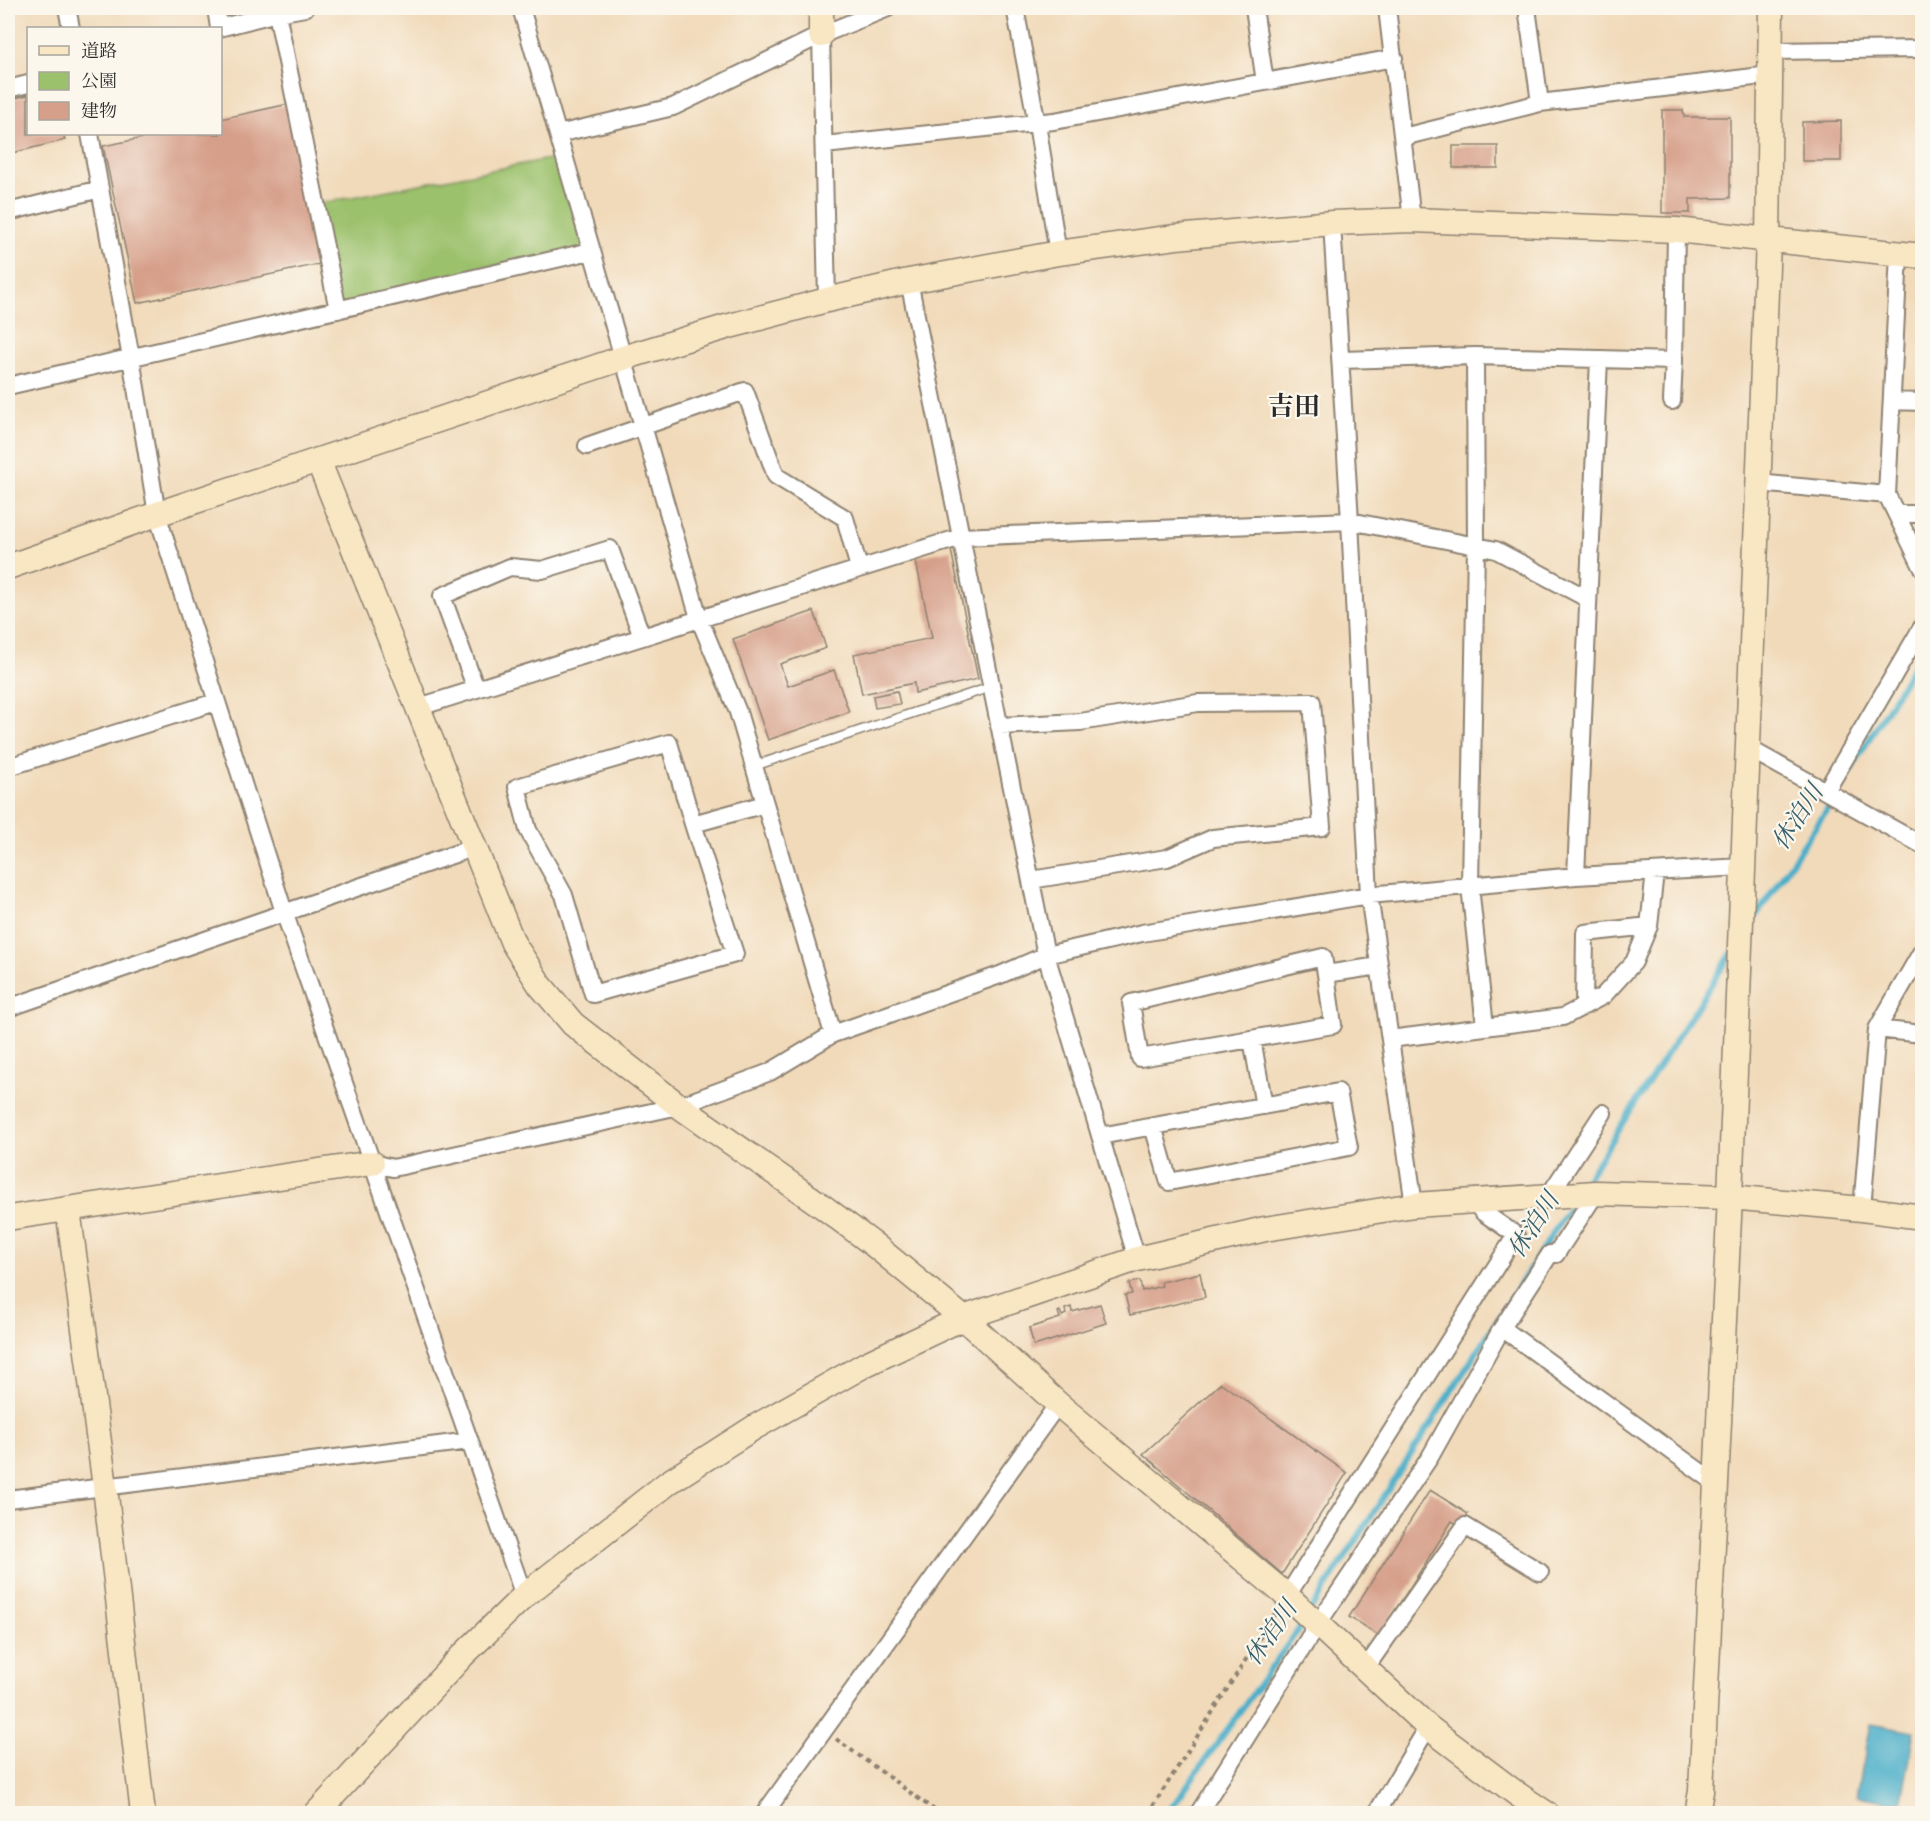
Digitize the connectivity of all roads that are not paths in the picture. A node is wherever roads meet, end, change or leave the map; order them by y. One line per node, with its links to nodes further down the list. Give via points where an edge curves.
1 (67, 8): 13 (street)
2 (216, 8): 14 (street)
3 (305, 8): 12 (street)
4 (521, 8): 25 (street)
5 (821, 8): 16 (street)
6 (888, 8): 16 (street)
7 (1015, 8): 24 (street)
8 (1254, 8): 20 (street)
9 (1387, 8): 18 (street)
10 (1527, 8): 23 (street)
11 (1771, 8): 19 (street)
12 (277, 13): 15 (street); 40 (street)
13 (70, 27)
14 (219, 27)
15 (222, 27)
16 (821, 35): 25 (street, via 673,107); 28 (street)
17 (1923, 49): 19 (street)
18 (1394, 58): 20 (street); 27 (street)
19 (1770, 63): 23 (street); 34 (street)
20 (1265, 82): 24 (street)
21 (27, 84): 22 (street)
22 (8, 89)
23 (1540, 103): 27 (street)
24 (1037, 124): 28 (street); 36 (street)
25 (558, 134): 35 (street)
26 (90, 135): 29 (street)
27 (1403, 137): 31 (street)
28 (824, 145): 39 (street)
29 (100, 189): 30 (street); 42 (street)
30 (8, 212)
31 (1412, 220): 32 (street); 33 (street)
32 (1332, 223): 36 (street, via 1176,237); 45 (street)
33 (1676, 230): 34 (street); 46 (street)
34 (1768, 242): 37 (street); 54 (street)
35 (591, 251): 40 (street); 43 (street)
36 (1058, 253): 38 (street)
37 (1911, 255): 49 (street)
38 (909, 281): 39 (street); 60 (street)
39 (827, 300): 43 (street)
40 (338, 310): 42 (street)
41 (1475, 356): 44 (street); 45 (street); 61 (street)
42 (131, 358): 47 (street); 56 (street)
43 (623, 358): 51 (street); 53 (street)
44 (1599, 359): 46 (street); 65 (street)
45 (1341, 360): 59 (street)
46 (1674, 361): 48 (street)
47 (8, 386)
48 (1672, 401)
49 (1892, 401): 50 (street); 55 (street)
50 (1923, 402)
51 (643, 425): 52 (street); 64 (street, via 745,391 776,476 845,518); 66 (street)
52 (587, 446)
53 (318, 460): 56 (street); 72 (street)
54 (1758, 483): 55 (street); 74 (street)
55 (1887, 495): 57 (street)
56 (157, 514): 62 (street); 71 (street)
57 (1897, 514): 58 (street); 63 (street)
58 (1923, 514)
59 (1350, 521): 60 (street); 61 (street); 87 (street)
60 (961, 537): 64 (street); 69 (street)
61 (1476, 546): 65 (street, via 1496,550); 86 (street)
62 (8, 567)
63 (1923, 567)
64 (859, 568): 66 (street)
65 (1588, 599): 84 (street)
66 (699, 618): 68 (street); 75 (street, via 738,712)
67 (1923, 627): 77 (street)
68 (642, 637): 70 (street); 70 (street, via 610,549 542,570 510,567 442,596)
69 (992, 687): 73 (street); 75 (lane)
70 (476, 689): 72 (street)
71 (216, 702): 76 (street); 88 (street)
72 (419, 707): 81 (street)
73 (999, 726): 85 (street); 85 (street, via 1080,722 1198,703 1312,702 1322,827 1213,838 1167,858)
74 (1748, 748): 77 (street); 82 (street)
75 (754, 766): 78 (street)
76 (8, 767)
77 (1826, 791): 80 (street)
78 (765, 804): 79 (street); 98 (street)
79 (693, 824): 79 (street, via 735,954 594,994 564,895 528,830 517,787 669,742)
80 (1923, 845)
81 (475, 847): 88 (street); 102 (street, via 513,942 540,984 573,1024)
82 (1743, 867): 83 (street); 110 (street)
83 (1655, 872): 84 (street); 89 (street)
84 (1576, 876): 86 (street)
85 (1031, 880): 91 (street)
86 (1470, 886): 87 (street); 96 (street)
87 (1369, 894): 91 (street, via 1142,933); 92 (street)
88 (284, 912): 95 (street); 107 (street)
89 (1649, 926): 94 (street, via 1634,962 1603,996); 94 (street, via 1585,933)
90 (1923, 951): 97 (street)
91 (1046, 955): 98 (street); 106 (street)
92 (1379, 966): 93 (street); 101 (street)
93 (1326, 974): 100 (street, via 1334,1025); 100 (street, via 1323,957 1131,1003 1140,1058)
94 (1584, 1006): 96 (street, via 1563,1017)
95 (8, 1008)
96 (1485, 1027): 101 (street)
97 (1877, 1029): 99 (street); 114 (street)
98 (833, 1034): 102 (street, via 770,1072)
99 (1923, 1034)
100 (1252, 1039): 103 (street)
101 (1390, 1039): 112 (street)
102 (679, 1106): 107 (street, via 393,1168); 118 (street, via 873,1244)
103 (1264, 1106): 105 (street); 105 (street, via 1338,1092 1349,1147 1169,1182)
104 (1603, 1113): 109 (street)
105 (1153, 1126): 106 (street)
106 (1100, 1136): 117 (street)
107 (372, 1163): 113 (street); 121 (street)
108 (1590, 1194): 109 (street); 110 (street); 119 (street, via 1556,1254 1550,1254)
109 (1552, 1196): 111 (street)
110 (1730, 1197): 114 (street); 122 (street)
111 (1473, 1201): 112 (street); 127 (street, via 1516,1235)
112 (1414, 1205): 117 (street, via 1265,1228)
113 (68, 1209): 116 (street); 123 (street)
114 (1862, 1209): 115 (street)
115 (1923, 1217)
116 (8, 1218)
117 (1137, 1259): 118 (street)
118 (963, 1318): 120 (street); 126 (street, via 866,1364 746,1433 669,1482)
119 (1502, 1328): 122 (street); 128 (street, via 1430,1457)
120 (1058, 1404): 127 (street); 133 (street)
121 (470, 1441): 123 (street); 126 (street)
122 (1717, 1484): 137 (street)
123 (105, 1487): 124 (street); 131 (street)
124 (8, 1499)
125 (1540, 1572): 129 (street, via 1465,1527)
126 (524, 1596): 132 (street, via 462,1656)
127 (1292, 1601): 128 (street)
128 (1317, 1625): 129 (street); 134 (street)
129 (1365, 1670): 130 (street)
130 (1428, 1727): 135 (street); 136 (street)
131 (143, 1814)
132 (316, 1814)
133 (764, 1814)
134 (1198, 1814)
135 (1376, 1814)
136 (1547, 1814)
137 (1697, 1814)

